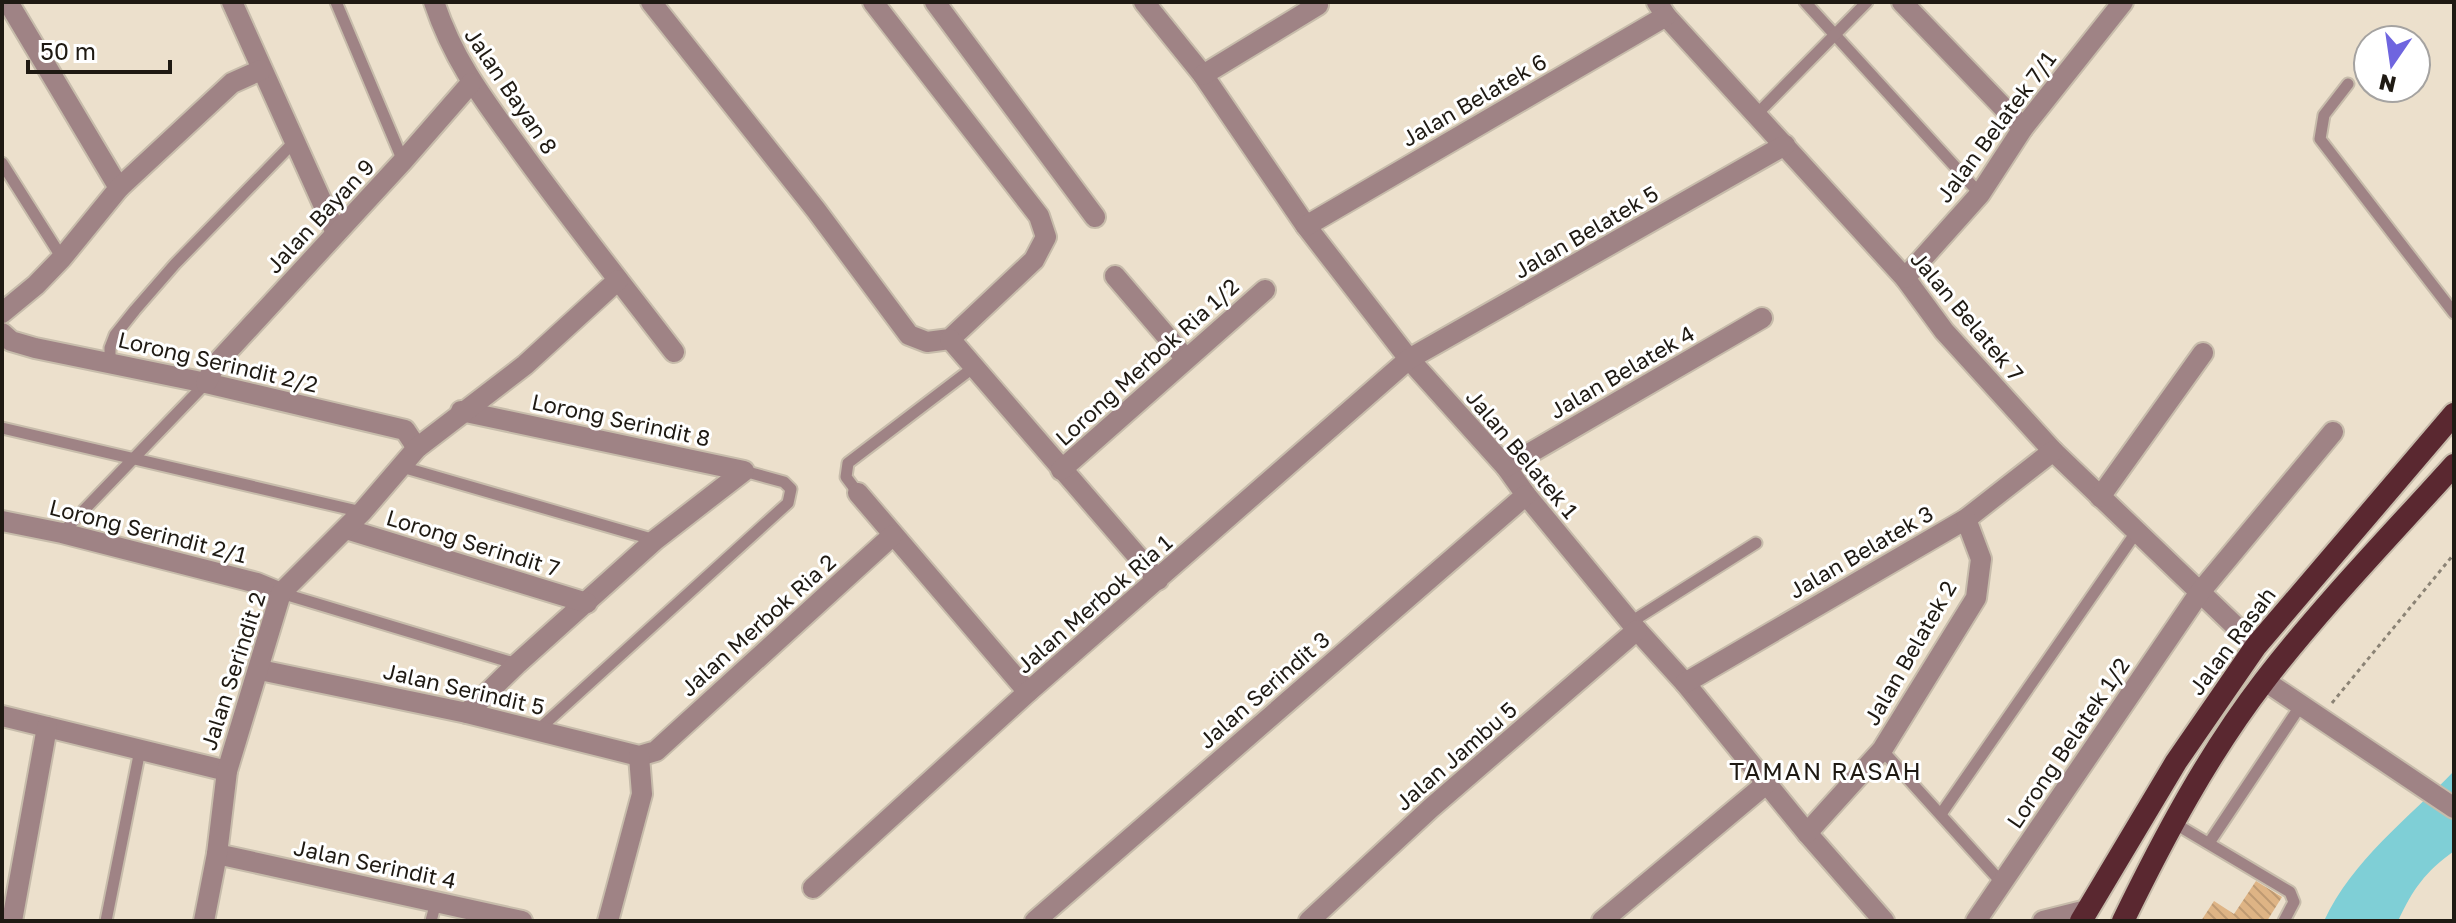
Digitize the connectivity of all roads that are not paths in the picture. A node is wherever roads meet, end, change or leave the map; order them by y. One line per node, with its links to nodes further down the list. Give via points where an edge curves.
1 (8, 2): 26 (street)
2 (232, 2): 16 (street)
3 (336, 2): 24 (lane)
4 (434, 2): 18 (street, Jalan Bayan 8, via 446,39)
5 (651, 2): 40 (street, via 909,335 927,342)
6 (873, 2): 40 (street, via 1039,216 1046,237 1034,260)
7 (935, 2): 28 (street)
8 (1144, 2): 17 (street, Jalan Belatek 1)
9 (1805, 2): 15 (lane)
10 (1867, 2): 15 (lane)
11 (1902, 2): 21 (street)
12 (2123, 2): 21 (street, Jalan Belatek 7/1)
13 (1318, 5): 17 (street)
14 (1662, 9): 20 (street, Jalan Belatek 7); 29 (street, Jalan Belatek 6)
15 (1835, 33): 20 (lane); 27 (lane)
16 (261, 70): 22 (street); 26 (street, via 232,83)
17 (1203, 75): 29 (street, Jalan Belatek 1)
18 (471, 83): 24 (street, Jalan Bayan 9); 34 (street, Jalan Bayan 8)
19 (2348, 84): 37 (lane, via 2324,115 2320,139)
20 (1757, 114): 23 (street, Jalan Belatek 7)
21 (2023, 128): 27 (street, Jalan Belatek 7/1)
22 (294, 142): 30 (street); 45 (lane, via 135,310 115,335)
23 (1785, 145): 33 (street, Jalan Belatek 7); 44 (street, Jalan Belatek 5)
24 (403, 161): 30 (street, Jalan Bayan 9)
25 (2, 163): 31 (lane)
26 (119, 188): 31 (street)
27 (1980, 194): 33 (street, Jalan Belatek 7/1)
28 (1095, 217)
29 (1306, 226): 44 (street, Jalan Belatek 1)
30 (336, 233): 47 (street, Jalan Bayan 9, via 215,365)
31 (62, 258): 36 (street)
32 (1115, 276): 43 (street)
33 (1905, 278): 53 (street, Jalan Belatek 7, via 1944,331)
34 (618, 280): 41 (street, Jalan Bayan 8); 48 (street, via 525,365)
35 (1265, 290): 43 (street, Lorong Merbok Ria 1/2)
36 (2, 313)
37 (2454, 313)
38 (1762, 318): 57 (street, Jalan Belatek 4)
39 (2, 333): 45 (street, Lorong Serindit 2/2, via 11,341)
40 (950, 339): 46 (street)
41 (674, 352)
42 (2203, 353): 62 (street)
43 (1186, 359): 58 (street, Lorong Merbok Ria 1/2)
44 (1409, 359): 57 (street, Jalan Belatek 1); 72 (street, Jalan Merbok Ria 1)
45 (110, 362): 47 (street, Lorong Serindit 2/2)
46 (974, 367): 58 (street); 60 (lane, via 848,463 846,477)
47 (206, 383): 52 (street, Lorong Serindit 2/2, via 405,430); 54 (lane)
48 (461, 411): 52 (street, Jalan Serindit 2); 59 (street, Lorong Serindit 8)
49 (2454, 414): 77 (highway, Jalan Rasah)
50 (2, 428): 54 (lane)
51 (2333, 432): 73 (street, Lorong Belatek 1/2)
52 (417, 448): 56 (street, Jalan Serindit 2)
53 (2053, 451): 62 (street, Jalan Belatek 7); 64 (street, Jalan Belatek 3)
54 (133, 458): 63 (lane); 68 (lane)
55 (2454, 465): 80 (highway)
56 (402, 467): 63 (street, Jalan Serindit 2); 70 (lane)
57 (1506, 467): 61 (street, Jalan Belatek 1)
58 (1061, 470): 72 (street)
59 (744, 471): 70 (street); 87 (lane, via 784,482 791,489 788,503)
60 (858, 493): 69 (street)
61 (1526, 495): 76 (street, Jalan Belatek 1); 109 (street, Jalan Serindit 3)
62 (2100, 497): 67 (street, Jalan Belatek 7)
63 (362, 512): 66 (street, Jalan Serindit 2)
64 (1966, 519): 81 (street, Jalan Belatek 3); 89 (street, Jalan Belatek 2, via 1981,559 1976,598)
65 (2, 521): 68 (street, Lorong Serindit 2/1)
66 (346, 529): 74 (street, Jalan Serindit 2); 75 (street, Lorong Serindit 7)
67 (2137, 531): 73 (street, Jalan Belatek 7); 94 (lane)
68 (62, 533): 74 (street, Lorong Serindit 2/1)
69 (893, 535): 82 (street); 90 (street, Jalan Merbok Ria 2)
70 (655, 540): 75 (street)
71 (1756, 543): 76 (lane)
72 (1158, 580): 82 (street, Jalan Merbok Ria 1)
73 (2200, 592): 77 (street, Jalan Belatek 7); 99 (street, Lorong Belatek 1/2)
74 (281, 593): 78 (lane); 79 (street, Jalan Serindit 2)
75 (587, 603): 78 (street)
76 (1634, 626): 81 (street, Jalan Belatek 1); 110 (street, Jalan Jambu 5)
77 (2256, 646): 103 (highway, Jalan Rasah, via 2176,762)
78 (517, 664): 84 (street)
79 (260, 670): 84 (street, Jalan Serindit 5); 91 (street, Jalan Serindit 2)
80 (2265, 681): 83 (street); 95 (highway, via 2211,757)
81 (1685, 683): 92 (street, Jalan Belatek 1)
82 (1028, 692): 100 (street, Jalan Merbok Ria 1)
83 (2301, 705): 93 (street); 97 (lane)
84 (467, 713): 87 (street, Jalan Serindit 5)
85 (2, 716): 86 (street)
86 (47, 727): 88 (street); 104 (street)
87 (538, 730): 90 (street, Jalan Serindit 5)
88 (140, 750): 91 (street); 105 (lane)
89 (1882, 750): 94 (lane); 96 (street, Jalan Belatek 2)
90 (647, 754): 108 (street, via 642,794)
91 (227, 771): 98 (street, Jalan Serindit 2)
92 (1767, 783): 96 (street, Jalan Belatek 1); 101 (street)
93 (2454, 808)
94 (1941, 814): 99 (lane)
95 (2174, 823): 97 (lane); 116 (highway)
96 (1807, 833): 113 (street, Jalan Belatek 1)
97 (2209, 843): 117 (lane, via 2290,892 2294,902)
98 (217, 854): 102 (street, Jalan Serindit 4); 106 (street, Jalan Serindit 2)
99 (2002, 883): 114 (street, Lorong Belatek 1/2)
100 (813, 888)
101 (1623, 904): 111 (street); 112 (street)
102 (434, 912): 107 (street, Jalan Serindit 4)
103 (2084, 916): 115 (street)
104 (12, 921)
105 (106, 921)
106 (204, 921)
107 (522, 921)
108 (608, 921)
109 (1035, 921)
110 (1309, 921)
111 (1602, 921)
112 (1636, 921)
113 (1884, 921)
114 (1976, 921)
115 (2043, 921)
116 (2123, 921)
117 (2284, 921)

